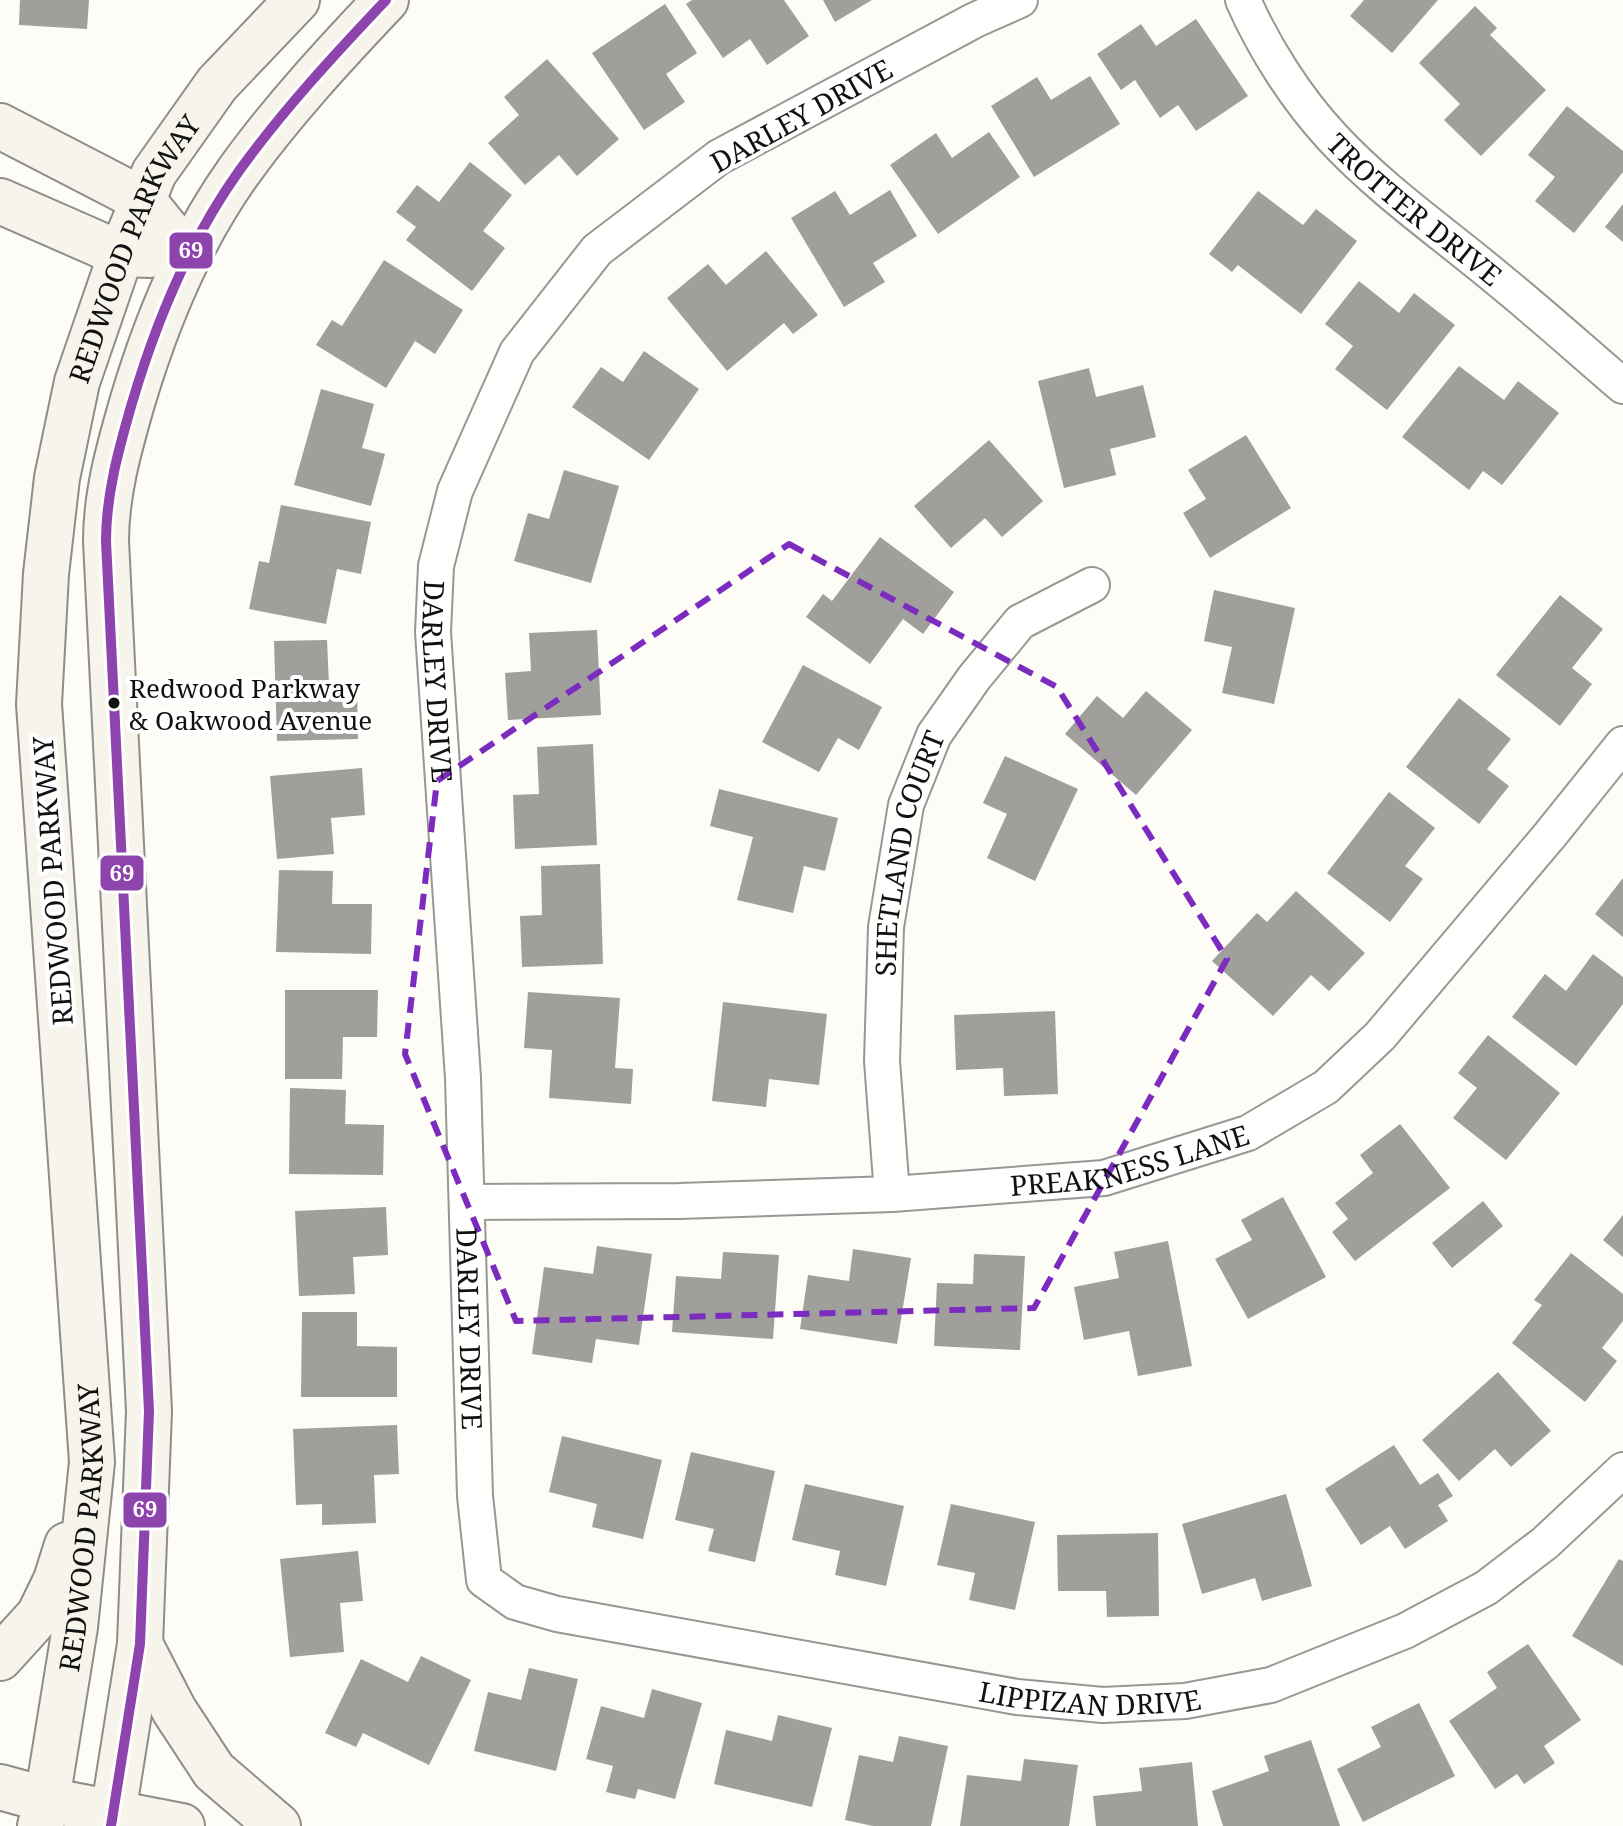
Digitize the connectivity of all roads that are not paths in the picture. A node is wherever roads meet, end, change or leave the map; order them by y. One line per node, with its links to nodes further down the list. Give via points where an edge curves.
1 (297, 0): 6 (main road, REDWOOD PARKWAY, via 217,84 154,173)
2 (386, 0): 9 (main road, REDWOOD PARKWAY, via 312,77 238,172)
3 (1020, 0): 14 (street, DARLEY DRIVE, via 719,157 597,250 517,352 455,491 436,566 433,632)
4 (1243, 0): 10 (street, TROTTER DRIVE, via 1297,94 1332,137)
5 (0, 126): 6 (main road)
6 (143, 200): 8 (main road, REDWOOD PARKWAY); 9 (main road)
7 (0, 201): 8 (main road)
8 (121, 254): 9 (main road); 15 (main road, REDWOOD PARKWAY, via 77,382 57,478 39,704)
9 (188, 256): 18 (main road, REDWOOD PARKWAY, via 147,351 116,460 106,533 149,1411)
10 (1623, 386)
11 (1092, 585): 13 (street, SHETLAND COURT, via 1020,622 934,735 906,805 886,927 882,1061)
12 (1623, 744): 13 (street, PREAKNESS LANE, via 1380,1036 1326,1087 1248,1133 1104,1178)
13 (892, 1194): 14 (street, PREAKNESS LANE)
14 (467, 1202): 17 (street, DARLEY DRIVE, via 475,1496 484,1580)
15 (92, 1462): 19 (main road, via 56,1580 39,1615); 21 (main road, REDWOOD PARKWAY, via 75,1627)
16 (1623, 1470): 17 (street, LIPPIZAN DRIVE, via 1545,1543 1486,1588 1405,1631 1271,1685 1185,1701 1103,1705 1017,1697 557,1614 515,1602)
17 (501, 1592)
18 (140, 1644): 22 (main road, REDWOOD PARKWAY); 24 (main road, via 214,1771)
19 (0, 1658)
20 (0, 1787): 21 (main road)
21 (44, 1813): 22 (main road)
22 (112, 1819): 23 (main road)
23 (182, 1826)
24 (278, 1826)

